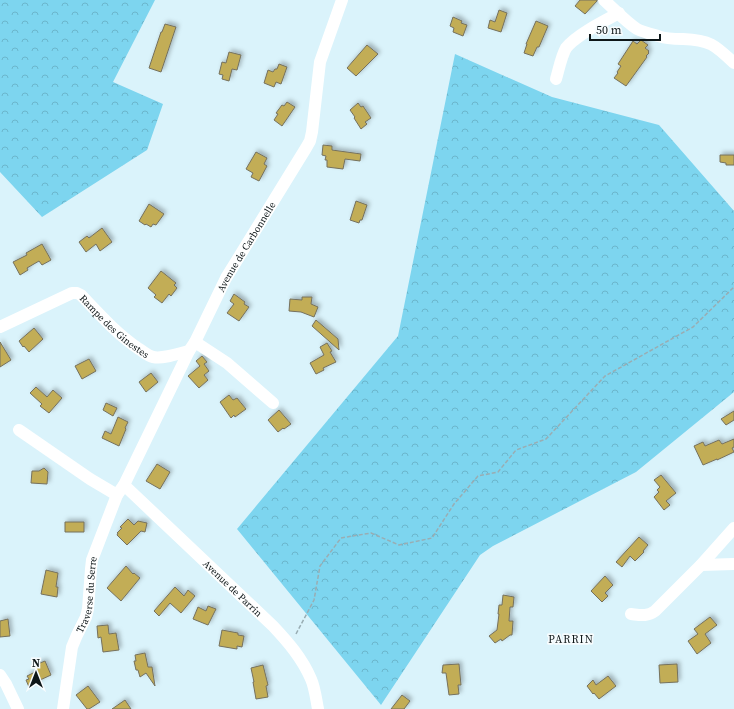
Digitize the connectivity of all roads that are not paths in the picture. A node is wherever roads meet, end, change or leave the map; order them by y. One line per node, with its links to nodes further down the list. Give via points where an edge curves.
1 (342, 0): 7 (street, Avenue de Carbonnelle, via 320,62 310,141 226,278)
2 (604, 0): 3 (street)
3 (619, 13): 4 (street, via 638,29 660,37 712,44); 5 (street, via 570,44 565,50)
4 (734, 63)
5 (556, 78)
6 (0, 327): 7 (street, Rampe des Ginestes, via 72,293 77,293 110,326 150,356 159,358)
7 (192, 347): 8 (street, via 227,363); 10 (street, Avenue de Carbonnelle)
8 (273, 403)
9 (19, 430): 11 (street)
10 (124, 485): 11 (street, Traverse du Serre); 19 (street, Avenue de Parrin, via 290,645 311,679)
11 (117, 495): 18 (street, Traverse du Serre, via 92,560 88,609 72,647)
12 (734, 528): 14 (street)
13 (734, 564): 14 (street)
14 (701, 565): 15 (street, via 651,614)
15 (631, 614)
16 (0, 675): 17 (street)
17 (18, 709)
18 (63, 709)
19 (318, 709)

